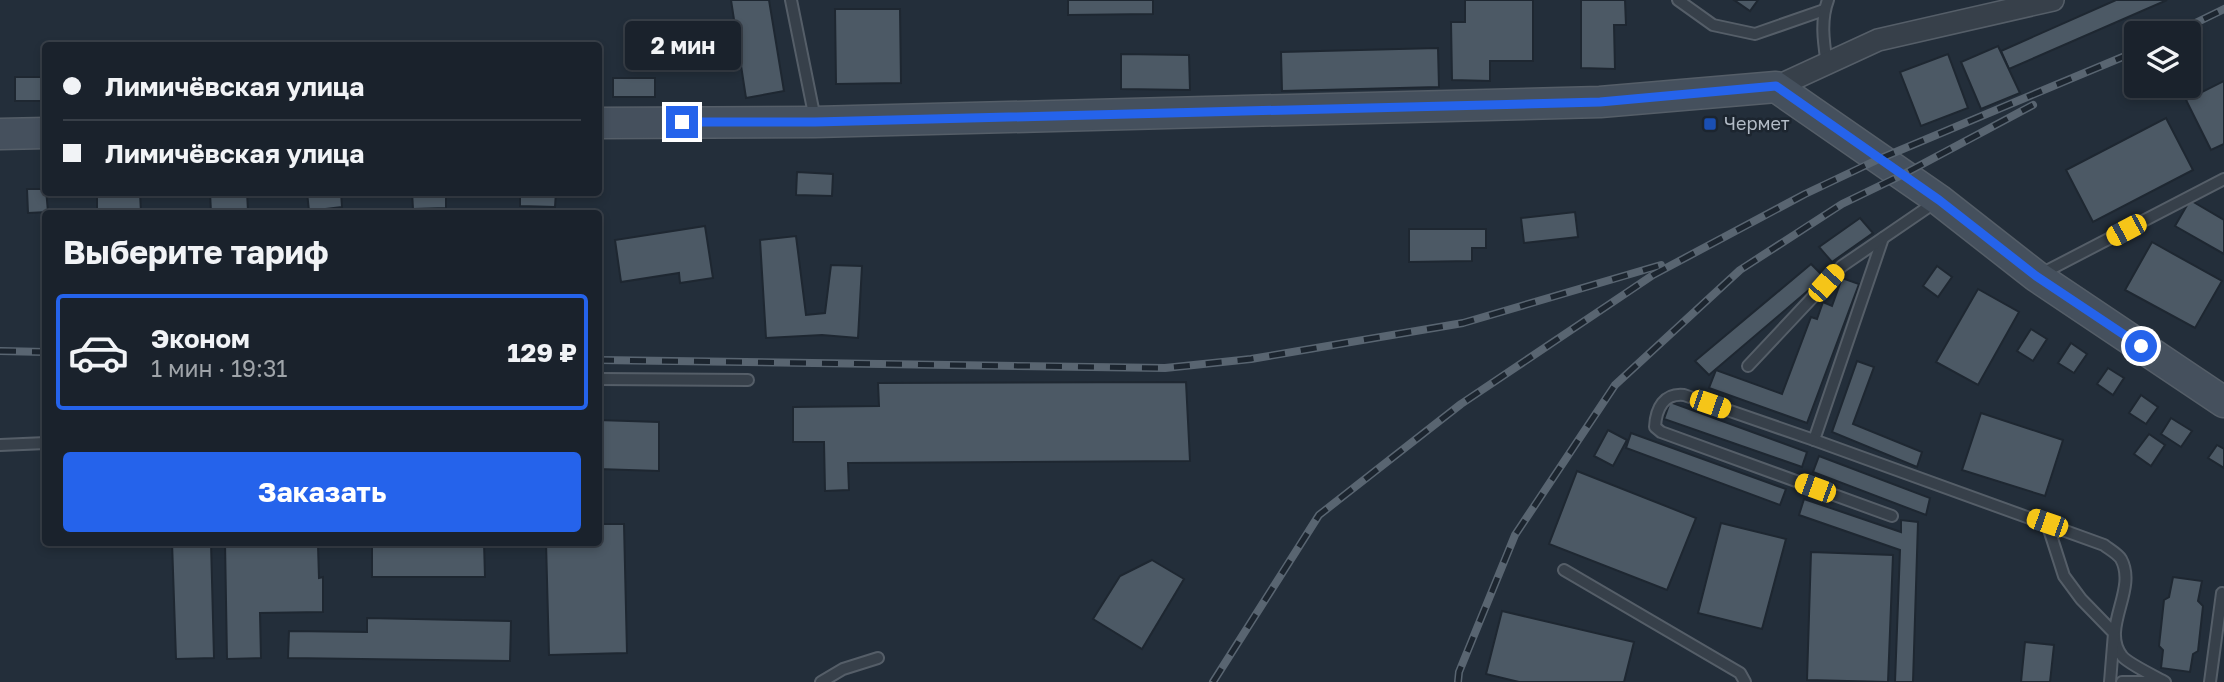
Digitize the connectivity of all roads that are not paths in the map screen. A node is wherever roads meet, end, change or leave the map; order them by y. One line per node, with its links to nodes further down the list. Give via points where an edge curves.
1 (791, 0): 7 (lane)
2 (1678, 0): 4 (lane, via 1713,25 1755,34)
3 (2053, 0): 5 (street, via 1878,40)
4 (1826, 5): 5 (lane)
5 (1827, 65): 6 (street)
6 (1776, 86): 7 (main road, via 1600,102); 12 (main road)
7 (815, 122): 8 (main road)
8 (602, 123)
9 (42, 133): 10 (main road)
10 (0, 134)
11 (2224, 179): 14 (lane)
12 (1939, 200): 13 (lane); 14 (main road)
13 (1883, 238): 15 (lane, via 1842,265); 19 (lane)
14 (2036, 276): 18 (main road)
15 (1748, 366)
16 (602, 379): 17 (lane)
17 (748, 380)
18 (2224, 402)
19 (1814, 440): 22 (lane, via 1684,395 1673,394 1663,400 1655,416 1655,427 1661,432); 23 (lane)
20 (42, 443): 21 (lane)
21 (0, 445)
22 (1892, 516)
23 (2047, 523): 26 (lane, via 2064,576); 26 (lane, via 2104,545 2120,558 2125,592)
24 (1564, 570): 29 (lane, via 1740,673)
25 (2222, 593): 33 (lane)
26 (2114, 633): 30 (lane); 32 (lane, via 2122,657)
27 (878, 658): 28 (lane)
28 (821, 682)
29 (1745, 682)
30 (2110, 682)
31 (2122, 682): 32 (lane)
32 (2165, 682)
33 (2210, 682)

